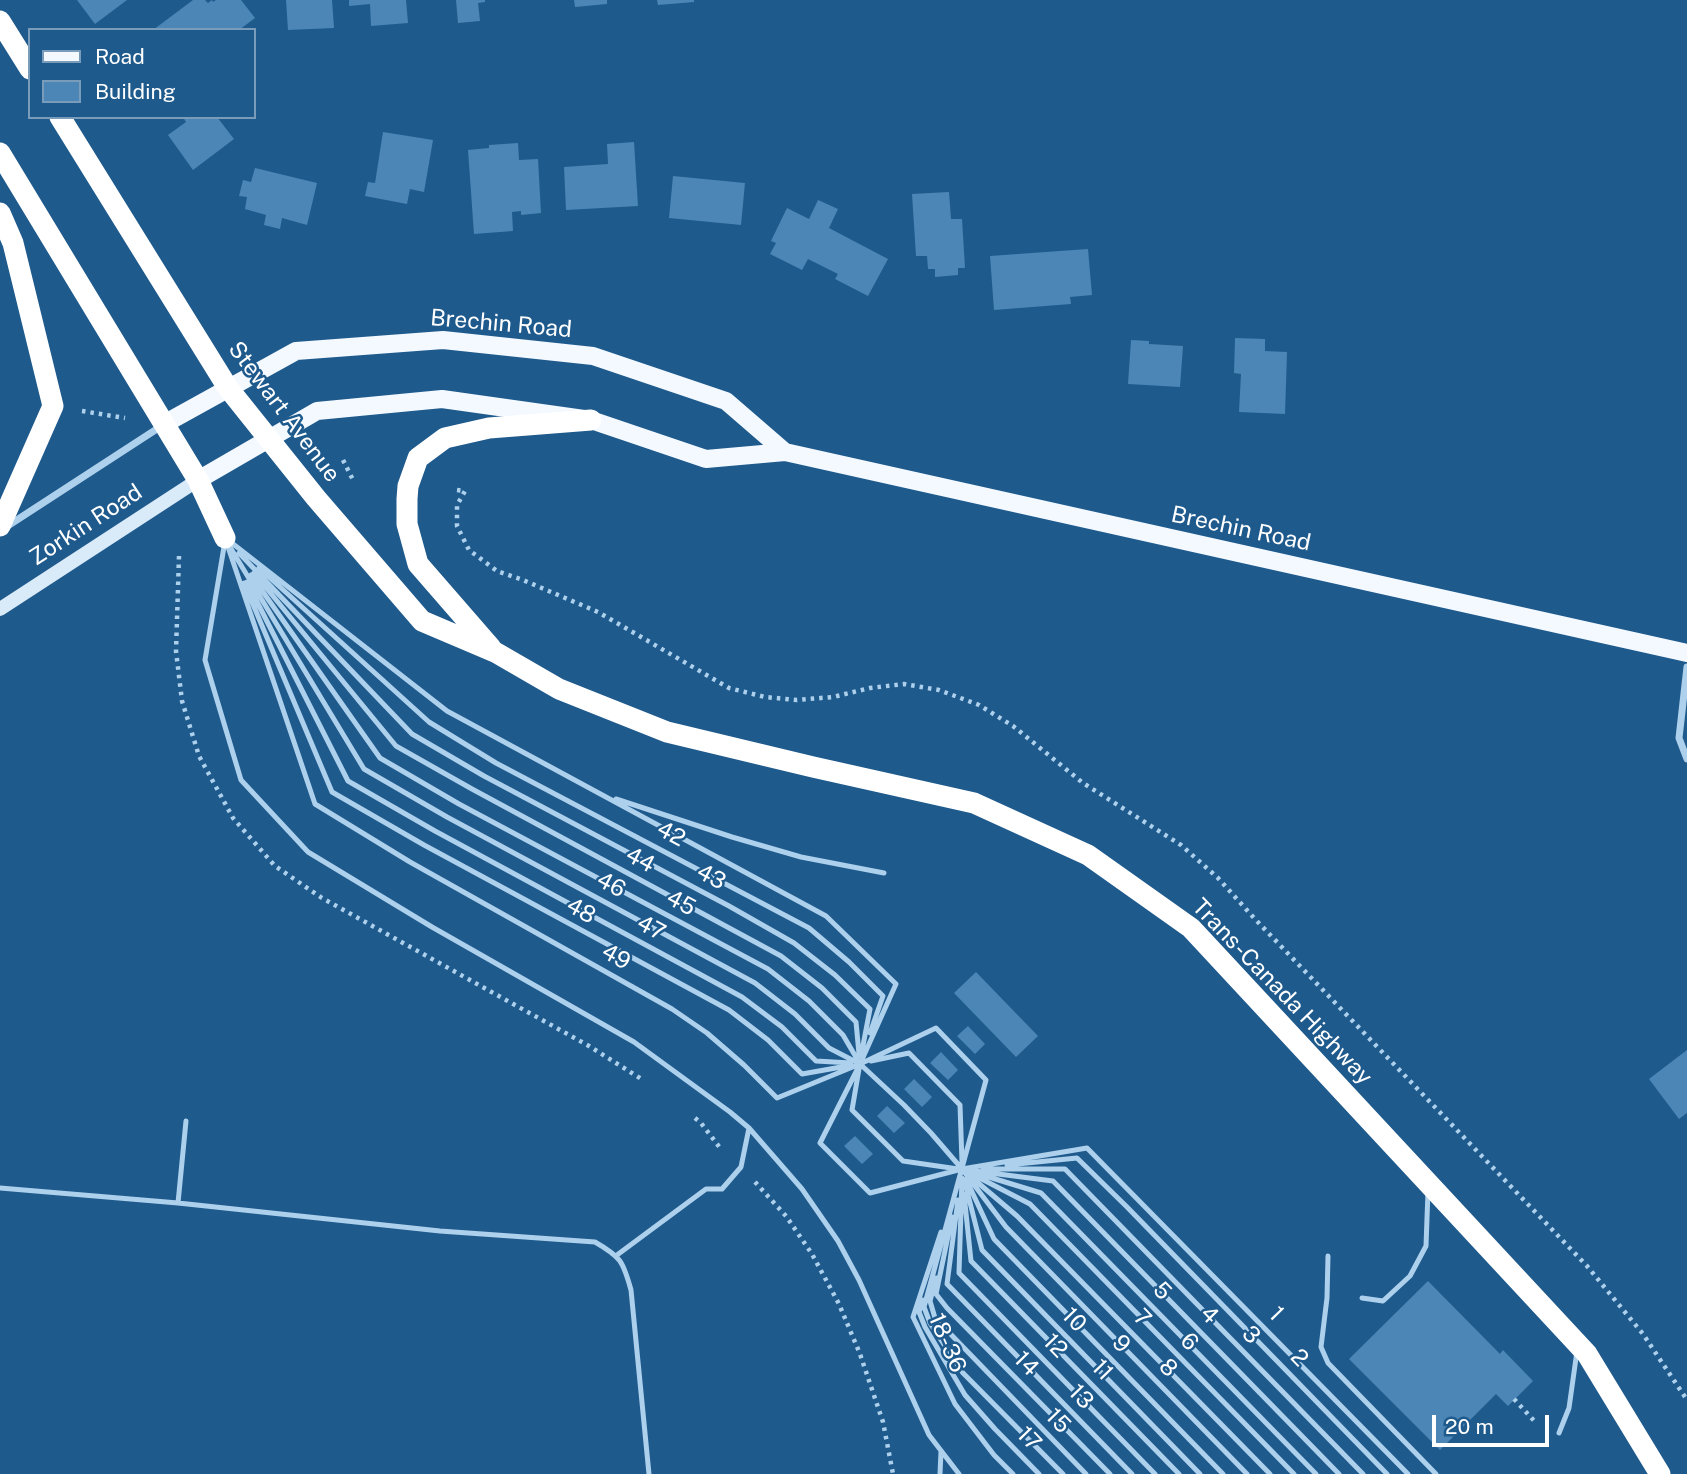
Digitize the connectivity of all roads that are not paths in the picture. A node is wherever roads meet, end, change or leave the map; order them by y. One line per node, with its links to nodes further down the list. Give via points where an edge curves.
1 (0, 21): 2 (highway)
2 (28, 66)
3 (61, 119): 6 (highway, Stewart Avenue)
4 (0, 153): 8 (highway)
5 (0, 213): 12 (highway, via 13,243 53,406)
6 (228, 388): 8 (main road, Brechin Road); 9 (highway, Stewart Avenue); 10 (main road, Brechin Road, via 296,351 443,340 593,356 726,401)
7 (591, 420): 9 (main road, Brechin Road, via 442,398 317,411); 10 (main road, Brechin Road, via 706,459); 15 (highway, via 489,428 445,438 418,458 408,486 407,524 418,564)
8 (164, 424): 11 (highway); 12 (street, Zorkin Road)
9 (268, 440): 11 (main road, Brechin Road); 15 (highway, Stewart Avenue, via 422,621)
10 (785, 453): 16 (main road, Brechin Road)
11 (198, 480): 13 (highway); 14 (street, Zorkin Road)
12 (0, 529)
13 (225, 538): 19 (lane, via 447,711); 21 (lane, 45, via 380,758 768,969 843,1035); 21 (lane, 46, via 364,769 755,983 829,1048); 21 (lane, 44, via 396,746 781,956 856,1022); 21 (lane, 43, via 412,734 717,899 794,943 835,975 870,1009); 21 (lane, 47, via 348,780 742,997 816,1061); 21 (lane, 42, via 429,722 496,763 809,928 883,996); 21 (lane, 48, via 332,792 729,1010 802,1074); 21 (lane, 49, via 316,804 672,1009 707,1033 778,1098); 23 (lane, via 205,660 241,780 308,852 634,1042)
14 (0, 609)
15 (495, 652): 25 (highway, Trans-Canada Highway, via 559,689 667,732 974,803 1088,855 1191,928)
16 (1687, 653)
17 (1687, 667): 18 (street, via 1679,738)
18 (1687, 759)
19 (600, 794): 20 (lane, via 801,857); 21 (lane, via 826,916 896,984)
20 (884, 873)
21 (860, 1064): 24 (lane, via 932,1133); 24 (lane, via 852,1110 903,1161); 24 (lane, via 909,1054 960,1105); 24 (lane, via 936,1028 986,1080); 24 (lane, via 820,1143 870,1193)
22 (186, 1121): 27 (lane)
23 (749, 1128): 28 (lane, via 741,1167 722,1189 706,1189); 33 (lane, via 802,1189 838,1241 929,1435)
24 (962, 1170): 37 (lane, 18-36, via 913,1317 955,1404); 38 (lane, 17, via 919,1312 965,1395); 39 (lane, via 924,1307 963,1373); 40 (lane, 15, via 930,1301 935,1318); 41 (lane, 14, via 936,1294); 42 (lane, 13, via 947,1284); 43 (lane, 12, via 959,1273); 44 (lane, 11, via 971,1261); 45 (lane, 10, via 982,1250); 46 (lane, 9, via 993,1239); 47 (lane, 8, via 1006,1227); 48 (lane, 7, via 1017,1216); 49 (lane, 6, via 1030,1204); 50 (lane, 5, via 1041,1193); 51 (lane, 4, via 1053,1181); 52 (lane, 3, via 1065,1169); 53 (lane, 2, via 1077,1158); 54 (lane, 1 / 1, via 1087,1148)
25 (1428, 1182): 30 (lane, via 1426,1246 1410,1276 1383,1301); 31 (highway, Trans-Canada Highway)
26 (0, 1188): 27 (lane)
27 (178, 1203): 28 (lane, via 595,1242)
28 (617, 1255): 34 (lane, via 631,1290)
29 (1328, 1256): 55 (lane, via 1321,1347 1328,1363)
30 (1362, 1298)
31 (1578, 1344): 32 (lane, via 1569,1408); 56 (highway, Trans-Canada Highway)
32 (1559, 1433)
33 (941, 1451): 35 (lane); 36 (lane)
34 (649, 1474)
35 (940, 1474)
36 (959, 1474)
37 (1013, 1474)
38 (1039, 1474)
39 (1063, 1474)
40 (1086, 1474)
41 (1110, 1474)
42 (1132, 1474)
43 (1155, 1474)
44 (1179, 1474)
45 (1200, 1474)
46 (1223, 1474)
47 (1247, 1474)
48 (1270, 1474)
49 (1294, 1474)
50 (1316, 1474)
51 (1339, 1474)
52 (1363, 1474)
53 (1387, 1474)
54 (1408, 1474)
55 (1436, 1474)
56 (1660, 1474)

